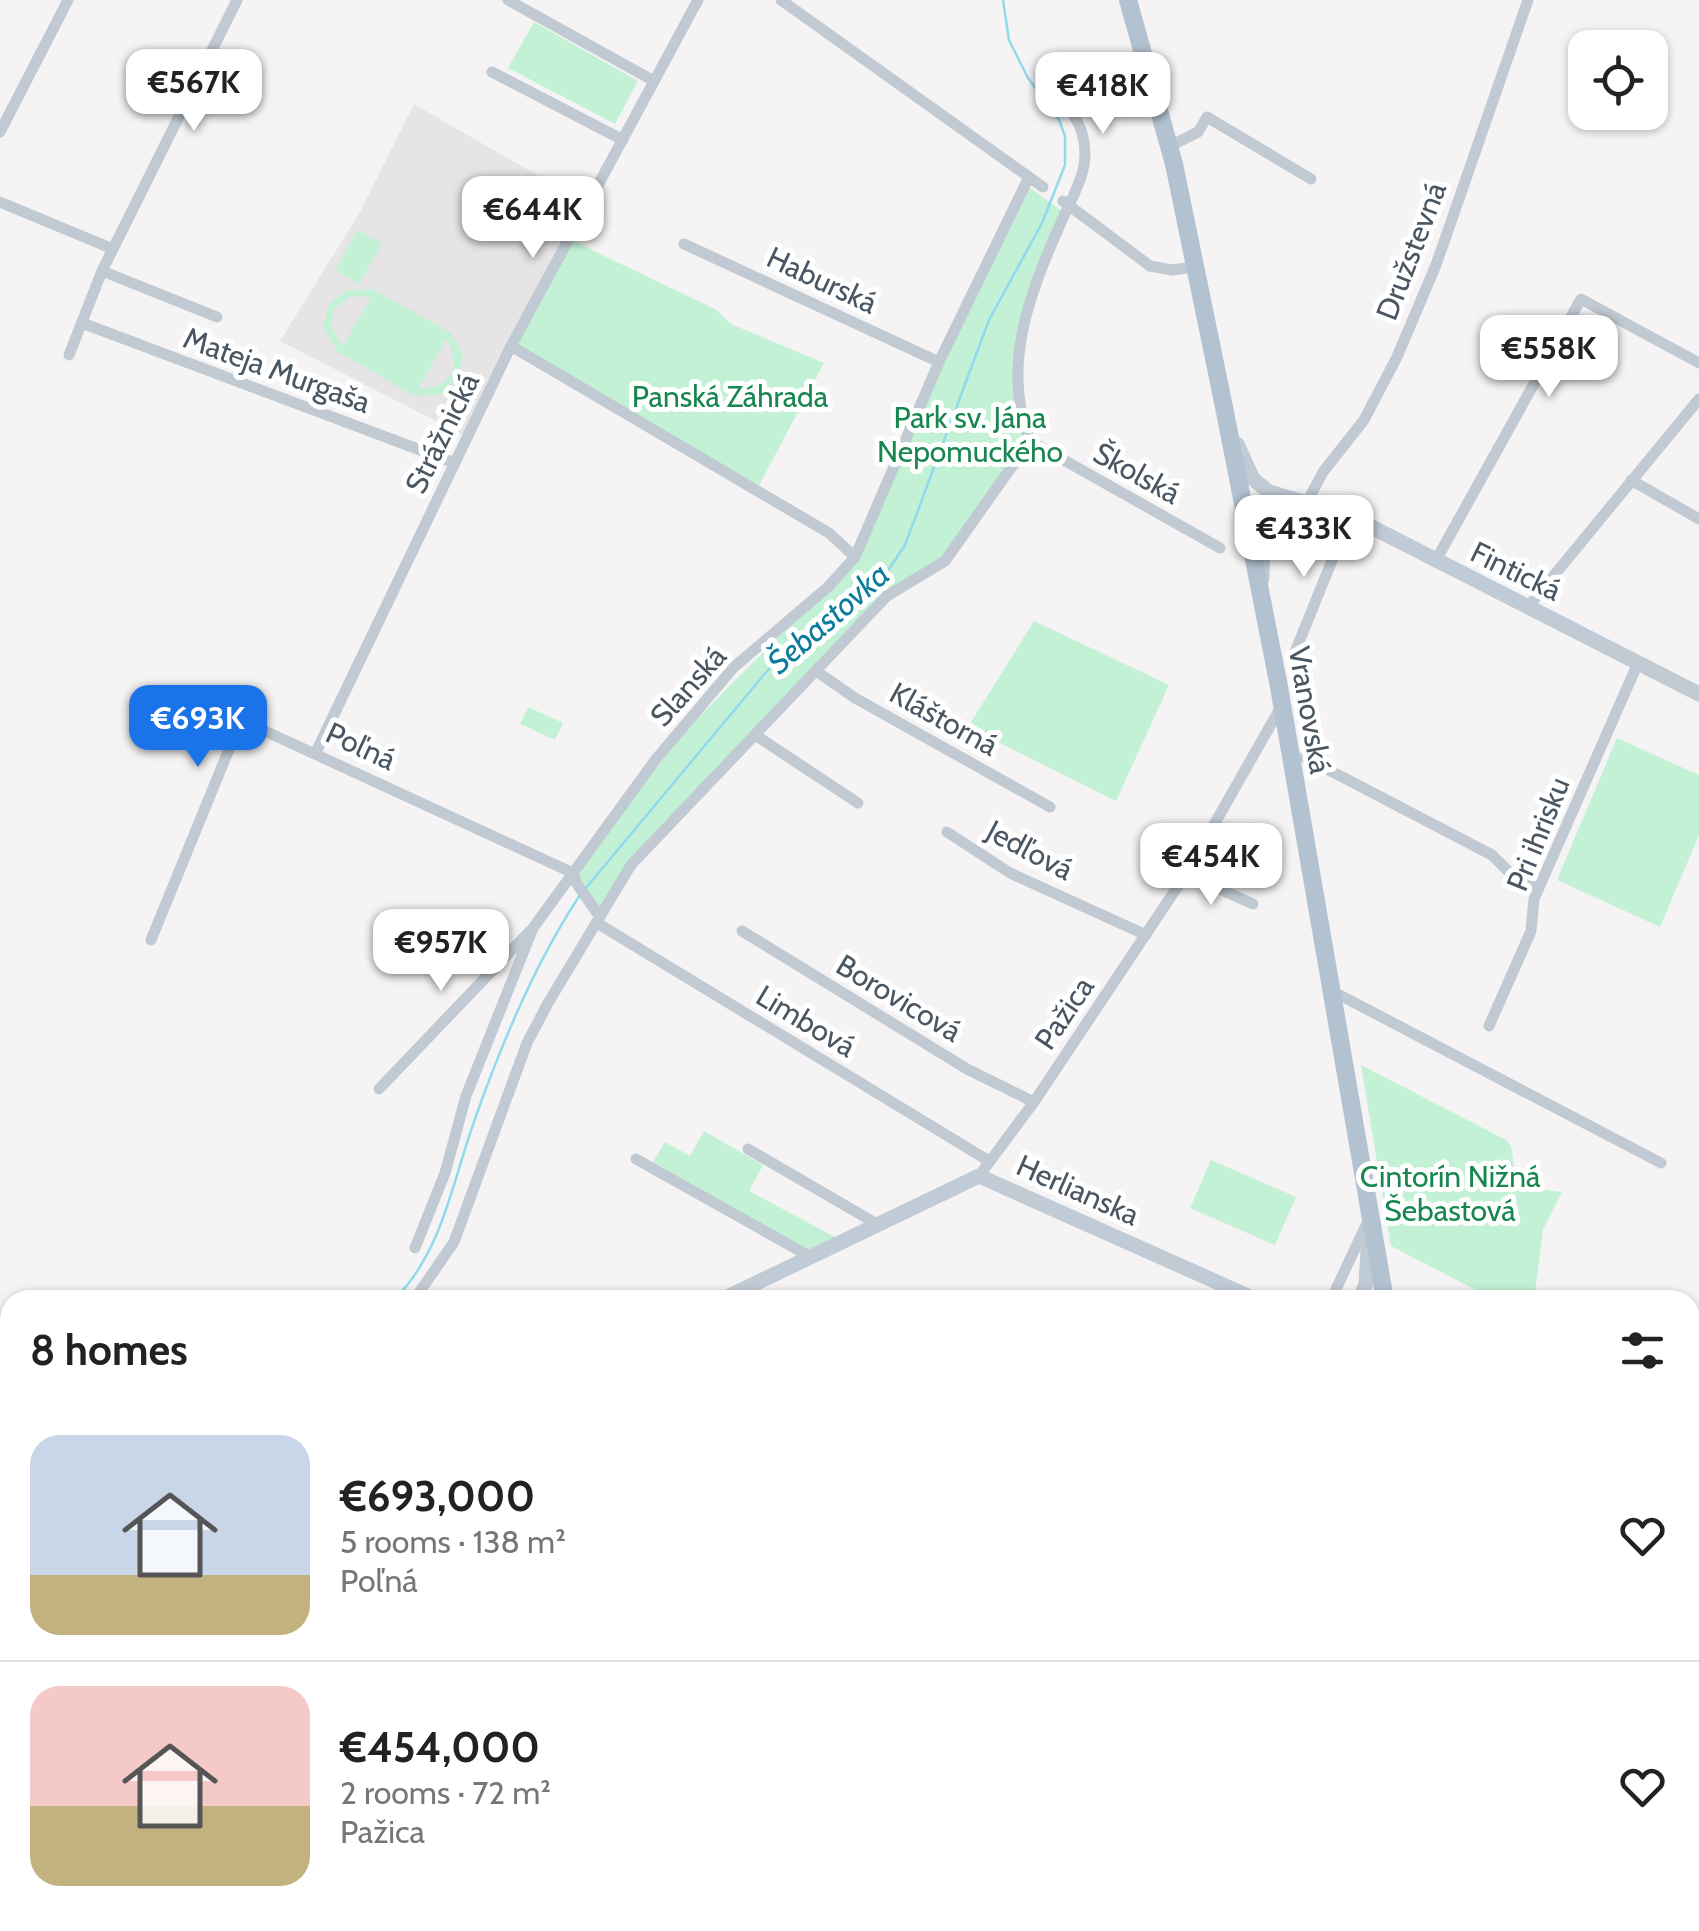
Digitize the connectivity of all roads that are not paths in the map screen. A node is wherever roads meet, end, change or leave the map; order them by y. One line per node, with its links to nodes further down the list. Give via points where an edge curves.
1 (68, 0): 11 (street)
2 (237, 0): 20 (street)
3 (508, 0): 9 (street)
4 (698, 0): 9 (street, Strážnická)
5 (781, 0): 14 (street)
6 (1128, 0): 13 (main road, Vranovská)
7 (1528, 0): 35 (street, Družstevná, via 1398,357)
8 (492, 72): 12 (street)
9 (654, 81): 12 (street, Strážnická)
10 (1045, 84): 18 (street, via 1082,131 1082,183)
11 (0, 132)
12 (622, 140): 25 (street, Strážnická)
13 (1170, 146): 15 (street, via 1198,132 1207,117); 21 (main road, Vranovská)
14 (1029, 177): 16 (street); 27 (street, Slanská)
15 (1311, 179)
16 (1043, 187)
17 (0, 202): 20 (street)
18 (1067, 204): 21 (street, via 1150,266); 31 (street, via 1026,306 1019,348 1017,390)
19 (684, 244): 27 (street, Haburská)
20 (113, 249): 22 (street)
21 (1195, 267): 30 (main road, Vranovská)
22 (102, 271): 23 (street); 24 (street)
23 (218, 317)
24 (82, 324): 26 (street); 32 (street, Mateja Murgaša)
25 (511, 346): 32 (street, Strážnická); 41 (street, via 829,533)
26 (70, 355)
27 (938, 362): 41 (street, Slanská)
28 (1699, 363): 42 (street, via 1581,299)
29 (1699, 399): 33 (street)
30 (1224, 407): 34 (street, via 1253,479); 36 (main road, Vranovská)
31 (1030, 441): 40 (street, Školská); 47 (street, via 945,561 886,596)
32 (455, 463): 51 (street, Strážnická)
33 (1631, 480): 39 (street); 43 (street)
34 (1279, 495): 35 (street, Fintická); 36 (street)
35 (1308, 502): 37 (street); 38 (street, Fintická)
36 (1242, 512): 37 (street); 44 (main road, Vranovská)
37 (1282, 516): 44 (street, via 1263,547)
38 (1350, 516): 42 (street, Fintická); 45 (street)
39 (1699, 519)
40 (1220, 548)
41 (855, 557): 58 (street, Slanská, via 734,667 656,759)
42 (1434, 562): 43 (street, Fintická)
43 (1528, 607): 46 (street, Fintická)
44 (1265, 618): 49 (main road, Vranovská)
45 (1293, 657)
46 (1638, 663): 48 (street, Fintická); 59 (street, Pri ihrisku)
47 (816, 670): 50 (street); 54 (street, Kláštorná, via 1025,801)
48 (1699, 694)
49 (1282, 704): 56 (street, Pažica); 68 (main road, Vranovská)
50 (755, 735): 53 (street); 61 (street, via 631,865)
51 (316, 752): 58 (street, Poľná); 65 (street, Poľná, via 241,720)
52 (1304, 757): 59 (street, Vranovská, via 1492,855)
53 (858, 803)
54 (1050, 806)
55 (947, 832): 64 (street, Jedľová, via 1010,873)
56 (1186, 874): 60 (street); 64 (street, Pažica)
57 (1005, 878): 64 (street, Jedľová)
58 (575, 879): 61 (street, Poľná); 62 (street, Slanská)
59 (1538, 890): 69 (street, Pri ihrisku, via 1530,931)
60 (1253, 904)
61 (597, 916): 74 (street, Limbová); 81 (street, via 528,1043 454,1242)
62 (533, 928): 66 (street); 67 (street, Slanská)
63 (742, 931): 71 (street, Borovicová, via 967,1069)
64 (1145, 938): 71 (street, Pažica)
65 (151, 940)
66 (492, 970): 67 (street); 70 (street)
67 (514, 980): 79 (street, Slanská)
68 (1332, 991): 75 (street); 77 (main road, Vranovská)
69 (1489, 1026)
70 (378, 1089)
71 (1034, 1102): 74 (street, Pažica)
72 (748, 1148): 78 (street)
73 (636, 1159): 80 (street)
74 (988, 1161): 76 (street, Pažica)
75 (1662, 1164)
76 (979, 1176): 78 (street, Herlianska); 83 (street, Herlianska)
77 (1370, 1214): 84 (street); 85 (street); 86 (main road, Vranovská)
78 (877, 1224): 80 (street, Herlianska)
79 (414, 1248)
80 (810, 1256): 82 (street, Herlianska)
81 (421, 1290)
82 (742, 1290)
83 (1235, 1290)
84 (1336, 1290)
85 (1363, 1290)
86 (1383, 1290)

